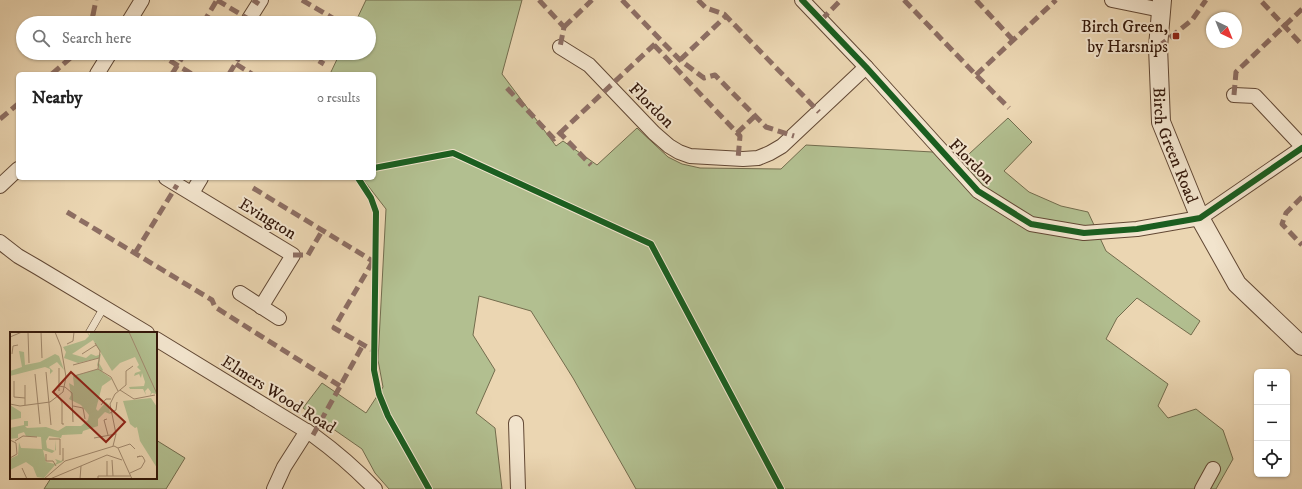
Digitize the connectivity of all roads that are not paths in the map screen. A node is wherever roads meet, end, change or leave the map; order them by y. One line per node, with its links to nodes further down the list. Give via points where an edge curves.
1 (142, 0): 6 (street)
2 (261, 0): 7 (street)
3 (802, 0): 10 (street, Flordon)
4 (1112, 0): 5 (street)
5 (1161, 5): 19 (street, Birch Green Road, via 1158,47 1161,122)
6 (132, 16)
7 (251, 16)
8 (560, 47): 10 (street, Flordon, via 589,65 669,146 690,156 708,158 758,158 770,153 782,146)
9 (106, 60): 11 (street)
10 (866, 67): 19 (street, Flordon, via 978,191 1031,224 1084,233 1137,229)
11 (98, 72)
12 (1234, 95): 13 (street, via 1255,96)
13 (1302, 147): 19 (street)
14 (16, 171): 17 (street)
15 (169, 180): 18 (street, Evington)
16 (201, 180): 18 (street)
17 (0, 186)
18 (192, 193): 23 (street, Evington, via 293,255)
19 (1200, 218): 28 (street, Birch Green Road, via 1237,284)
20 (0, 242): 22 (street, via 30,264)
21 (240, 294): 23 (street)
22 (104, 307): 25 (lane); 26 (street)
23 (261, 307): 24 (street)
24 (279, 318)
25 (90, 332)
26 (144, 332)
27 (157, 340): 30 (street, Elmers Wood Road)
28 (1302, 346)
29 (516, 423): 34 (street)
30 (307, 431): 32 (street, via 284,467); 33 (street, Elmers Wood Road, via 356,469)
31 (1213, 469): 35 (street)
32 (274, 489)
33 (375, 489)
34 (518, 489)
35 (1202, 489)

